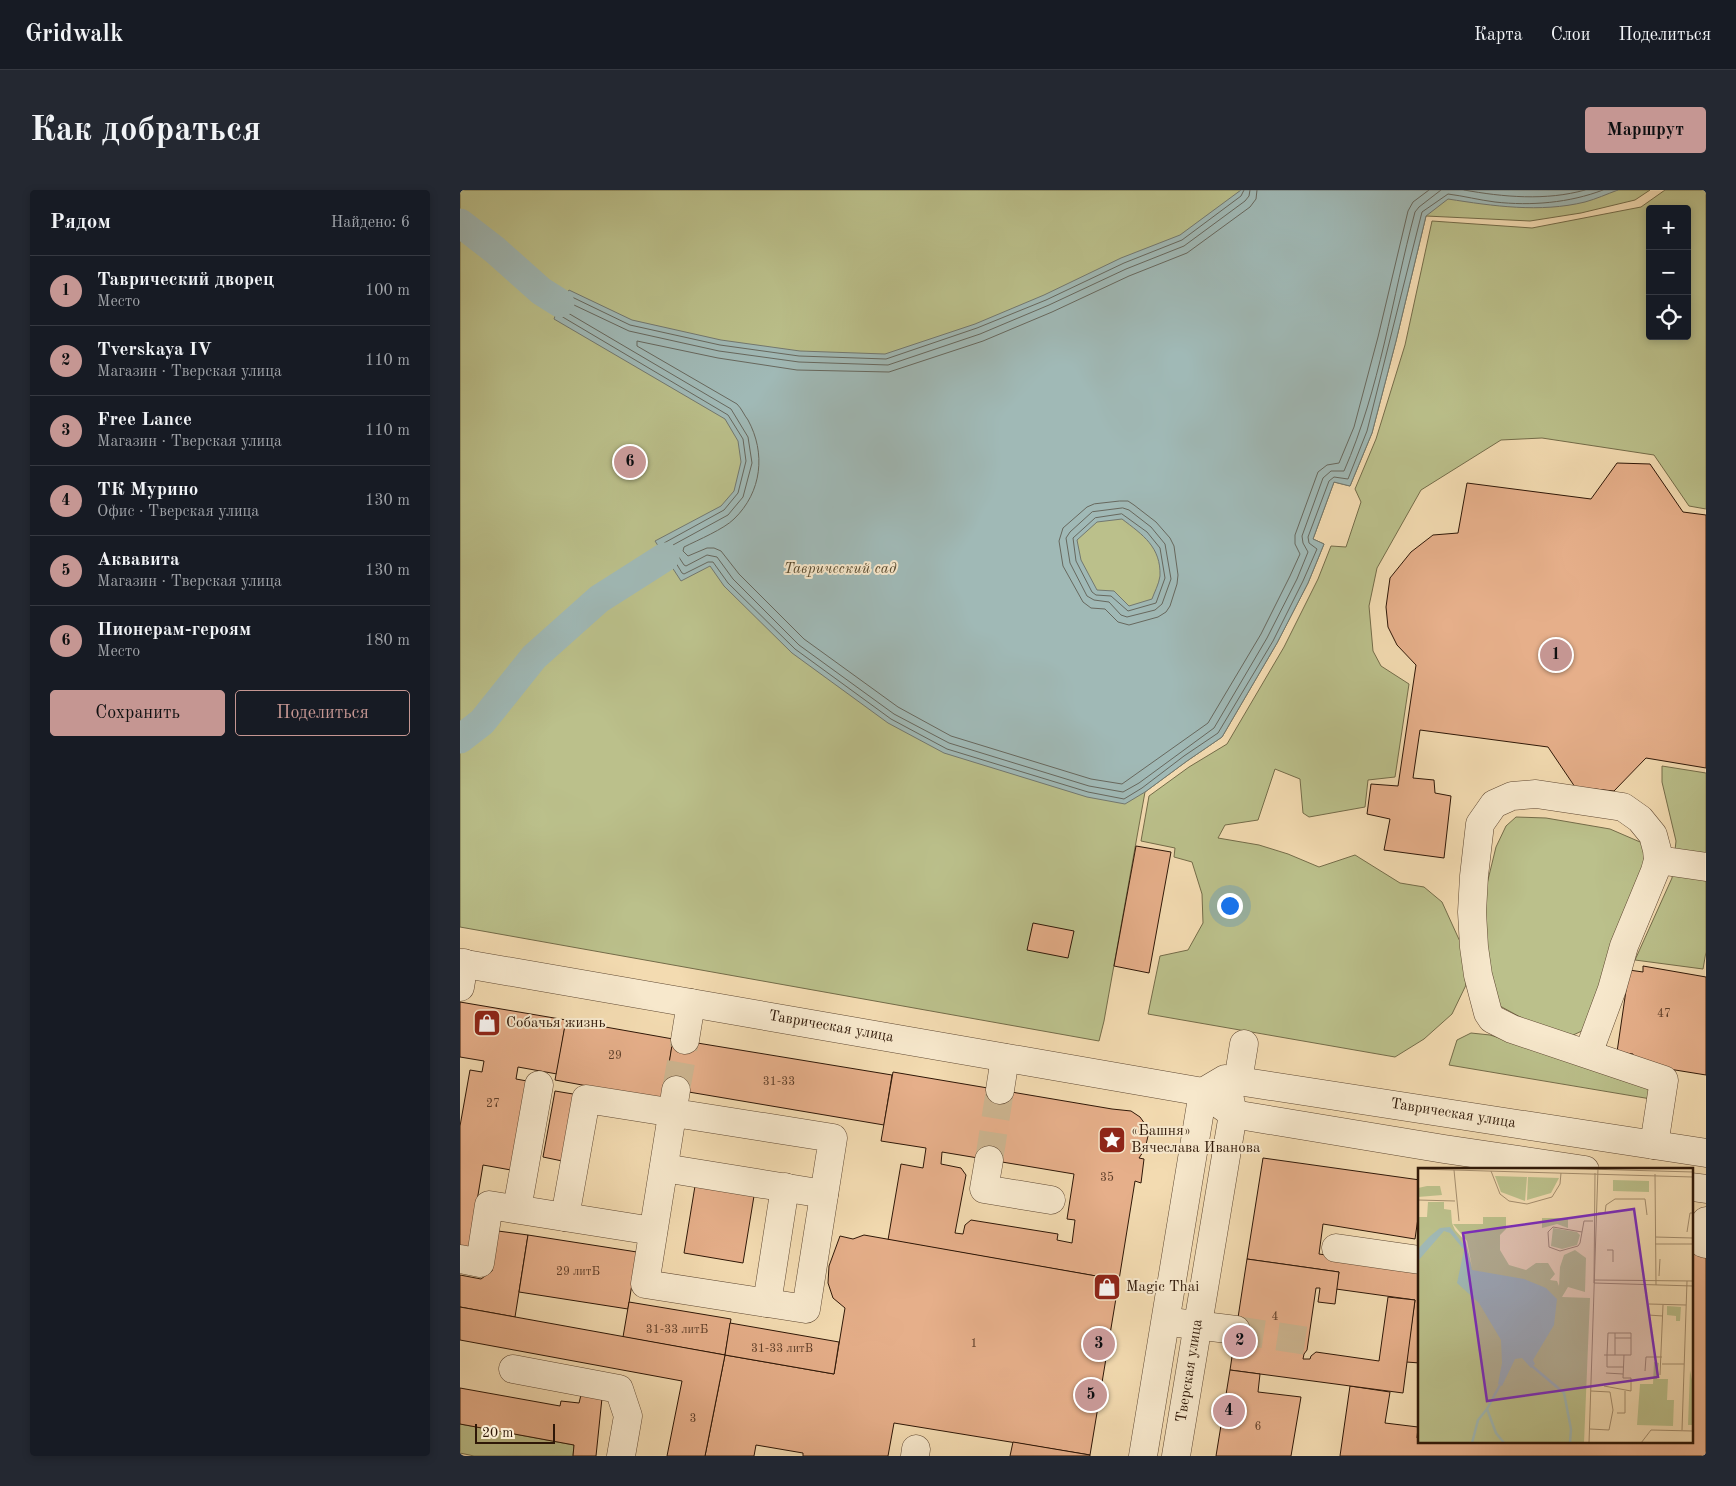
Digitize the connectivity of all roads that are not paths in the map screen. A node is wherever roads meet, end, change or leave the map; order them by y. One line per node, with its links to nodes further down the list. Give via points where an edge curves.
1 (1658, 860): 2 (street); 7 (street, via 1624,946); 7 (street, via 1653,835 1640,818 1623,807 1536,794 1512,796 1494,804 1480,824 1472,912 1475,956 1488,1013 1492,1019 1512,1029)
2 (1706, 866)
3 (461, 971): 4 (street, Таврическая улица)
4 (691, 1003): 5 (street); 8 (street, Таврическая улица)
5 (685, 1040)
6 (1244, 1044): 9 (street)
7 (1588, 1054): 14 (street, via 1664,1080)
8 (1005, 1058): 9 (street, Таврическая улица); 11 (street)
9 (1222, 1084): 13 (street, Таврическая улица); 14 (street, Таврическая улица); 32 (street)
10 (539, 1085): 23 (street)
11 (1000, 1090)
12 (674, 1101): 19 (street); 21 (street, via 833,1138); 24 (street, via 586,1099)
13 (1233, 1114): 16 (street, Таврическая улица); 33 (street, Тверская улица)
14 (1654, 1145): 15 (street, Таврическая улица)
15 (1706, 1153)
16 (1443, 1159): 18 (street, Таврическая улица)
17 (989, 1160): 22 (street, via 984,1189)
18 (1553, 1167)
19 (664, 1168): 20 (street); 26 (street)
20 (785, 1187): 21 (street); 31 (street)
21 (824, 1194): 31 (street, via 806,1309)
22 (1051, 1200)
23 (517, 1209): 24 (street); 29 (street, via 489,1205 480,1263)
24 (565, 1217): 26 (street)
25 (1706, 1221): 27 (street, via 1703,1243)
26 (653, 1231): 31 (street, via 645,1284)
27 (1706, 1244)
28 (1336, 1248): 30 (street)
29 (460, 1260)
30 (1418, 1260)
31 (767, 1303)
32 (1165, 1321): 33 (street); 36 (street)
33 (1197, 1325): 34 (street); 37 (street, Тверская улица)
34 (1236, 1330)
35 (513, 1369): 38 (street, via 619,1389 628,1416)
36 (1145, 1448): 37 (street)
37 (1176, 1450)
38 (621, 1456)

